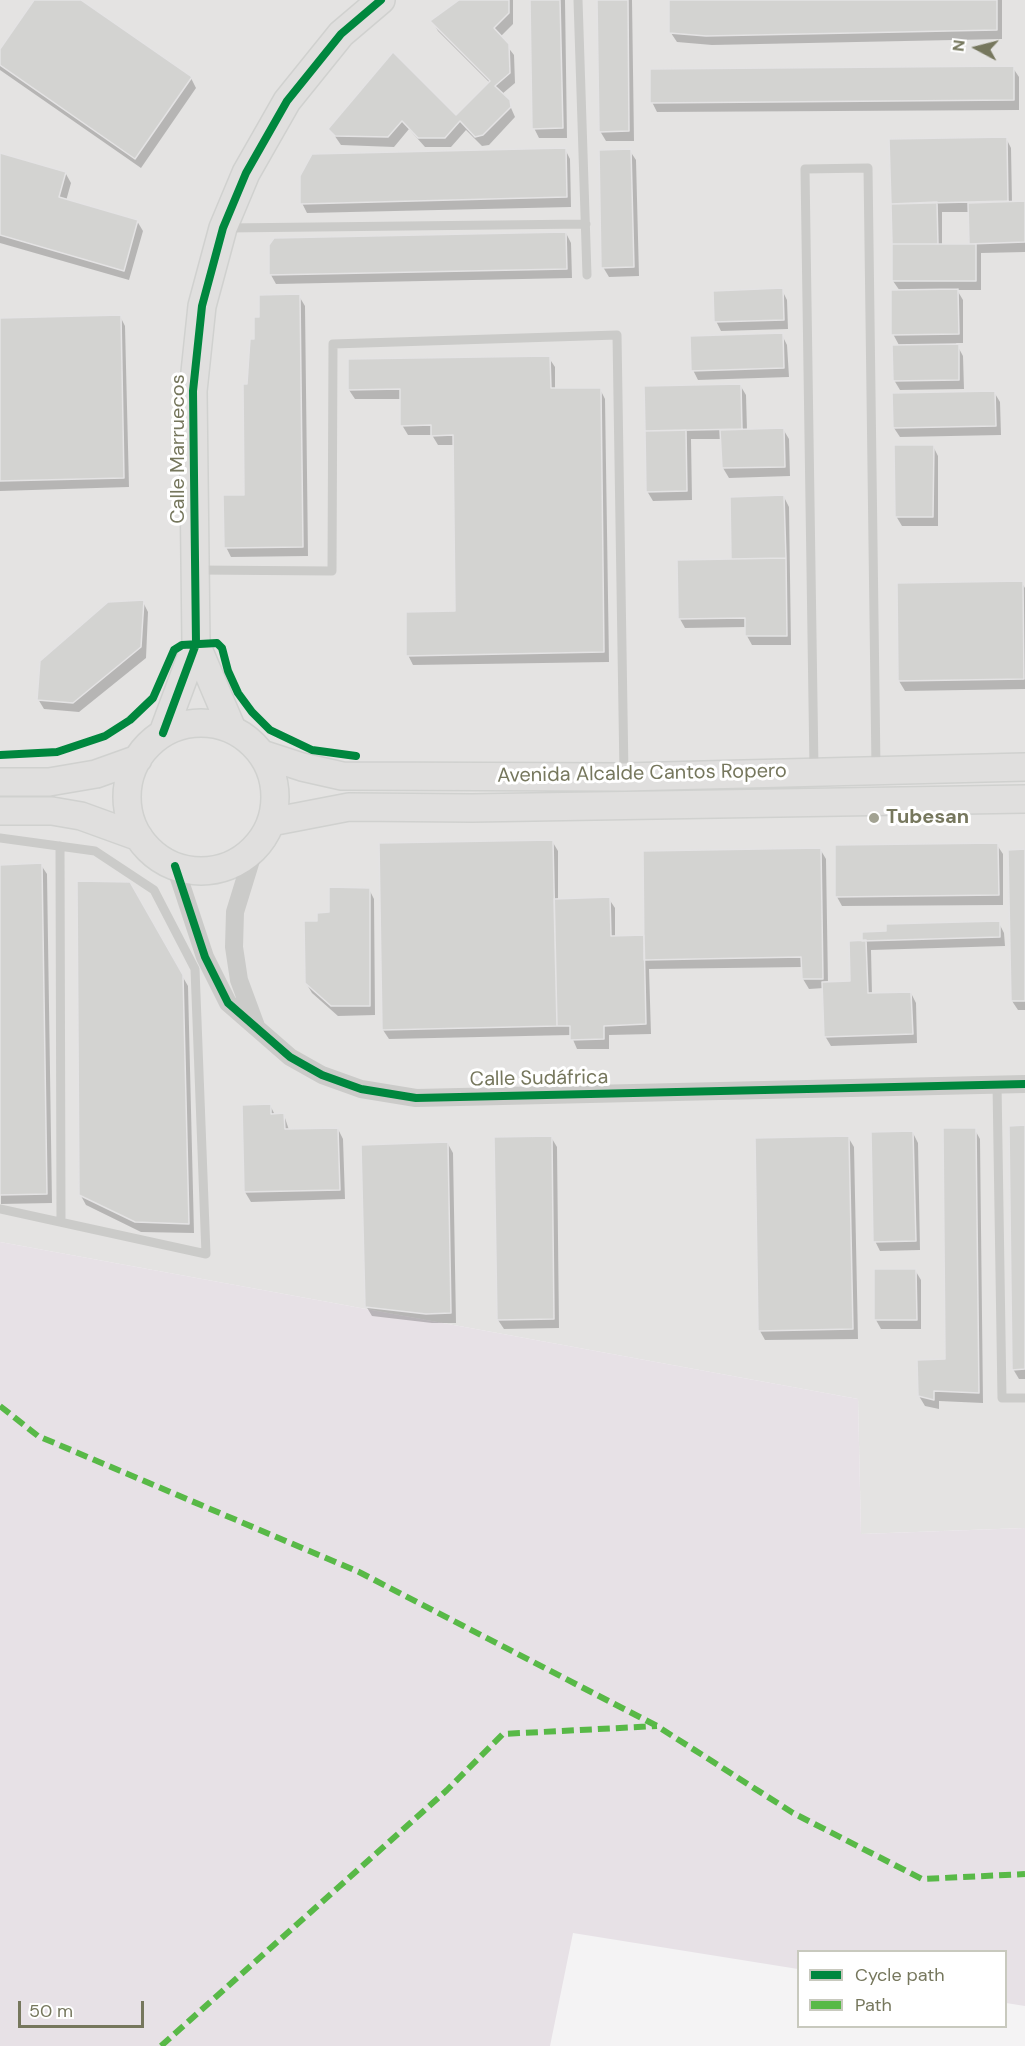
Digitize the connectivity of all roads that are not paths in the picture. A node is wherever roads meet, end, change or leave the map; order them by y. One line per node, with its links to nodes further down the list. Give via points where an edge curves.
1 (381, 0): 4 (main road, Calle Marruecos, via 341,34 287,101 246,173)
2 (578, 0): 3 (lane)
3 (586, 224): 4 (lane); 5 (lane)
4 (223, 228): 6 (main road, Calle Marruecos, via 202,306 193,391)
5 (587, 275)
6 (195, 570): 7 (main road, Calle Marruecos); 15 (lane, via 332,571 333,344 617,335)
7 (196, 644): 8 (main road, Calle Marruecos); 9 (main road, Calle Marruecos)
8 (232, 729): 9 (main road, via 209,723 185,724); 10 (main road)
9 (163, 733): 11 (main road)
10 (262, 754): 15 (main road, Avenida Alcalde Cantos Ropero, via 342,776); 19 (main road, via 272,776 275,799)
11 (138, 759): 16 (main road, via 96,774 49,782); 20 (main road, via 127,798 130,819)
12 (1025, 767): 13 (main road, Avenida Alcalde Cantos Ropero)
13 (876, 770): 14 (main road, Avenida Alcalde Cantos Ropero); 14 (lane, via 868,168 806,169)
14 (814, 772): 15 (main road, Avenida Alcalde Cantos Ropero)
15 (624, 777)
16 (0, 782)
17 (1025, 799): 19 (main road, Avenida Alcalde Cantos Ropero, via 349,807)
18 (0, 811): 20 (main road, via 52,811 81,816)
19 (271, 822): 23 (main road)
20 (139, 837): 24 (main road, via 155,855)
21 (0, 838): 22 (lane)
22 (60, 846): 29 (lane); 29 (lane, via 95,851 154,890 195,969 206,1254)
23 (255, 847): 24 (main road, via 238,861 218,869 196,871); 25 (street, Calle Sudáfrica, via 235,912 234,947 238,980)
24 (175, 866): 25 (street, Calle Sudáfrica, via 205,957 228,1003)
25 (258, 1030): 26 (street, Calle Sudáfrica, via 290,1057 322,1074 361,1089 416,1098)
26 (997, 1084): 27 (street, Calle Sudáfrica); 30 (lane, via 1002,1398)
27 (1025, 1084)
28 (0, 1209): 29 (lane)
29 (61, 1222)
30 (1025, 1398)

